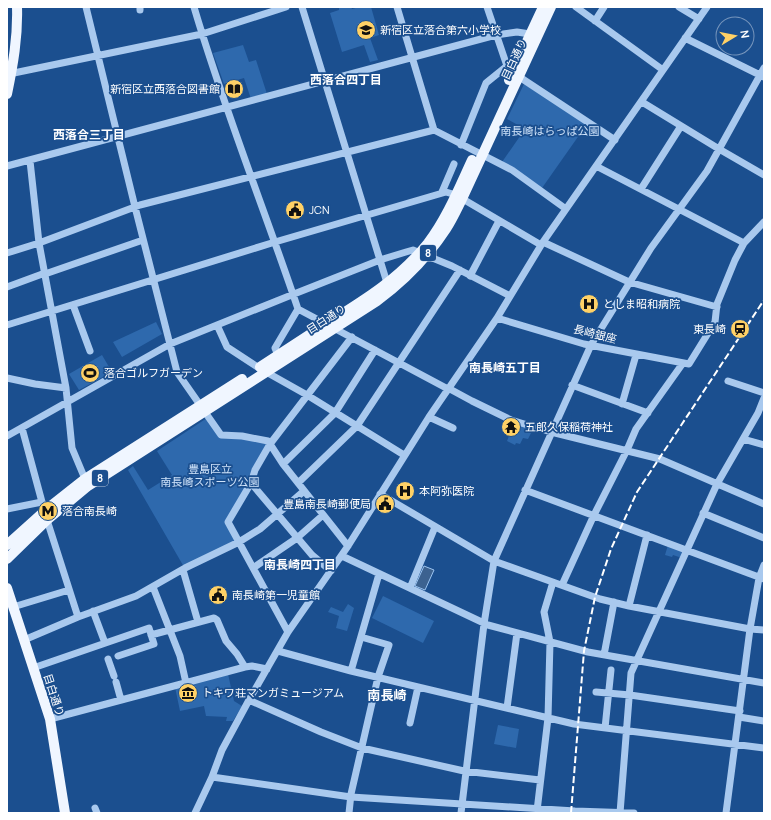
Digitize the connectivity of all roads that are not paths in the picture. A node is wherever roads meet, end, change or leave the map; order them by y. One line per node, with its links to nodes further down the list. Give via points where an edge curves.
1 (16, 7): 25 (main road, via 17,28)
2 (86, 7): 20 (street)
3 (194, 7): 16 (street)
4 (286, 7): 16 (street)
5 (302, 7): 27 (street)
6 (397, 7): 21 (street)
7 (487, 7): 18 (street)
8 (543, 7): 17 (main road, 目白通り / 8)
9 (551, 7): 24 (main road, 目白通り / 8)
10 (576, 7): 15 (street)
11 (604, 7): 15 (street)
12 (679, 7): 14 (street)
13 (707, 7): 14 (street)
14 (698, 19): 19 (street)
15 (595, 21): 23 (street)
16 (202, 34): 20 (street); 30 (street)
17 (530, 34): 18 (street, via 517,32); 24 (main road, 目白通り / 8)
18 (496, 36): 21 (street); 24 (street)
19 (685, 38): 23 (street); 26 (street)
20 (98, 56): 25 (street); 33 (street)
21 (412, 58): 27 (street); 32 (street)
22 (764, 68): 26 (street)
23 (663, 70): 29 (street)
24 (513, 72): 34 (street); 35 (street, via 486,83); 38 (main road, 目白通り / 8)
25 (9, 74): 28 (main road)
26 (762, 76): 36 (street)
27 (325, 81): 30 (street); 37 (street)
28 (7, 94)
29 (642, 102): 31 (street); 34 (street)
30 (228, 108): 33 (street); 44 (street)
31 (681, 126): 36 (street); 45 (street)
32 (434, 130): 35 (street); 37 (street)
33 (118, 138): 39 (street); 48 (street)
34 (615, 140): 42 (street)
35 (461, 145): 38 (street)
36 (719, 149): 43 (street); 50 (street, via 707,171)
37 (346, 153): 44 (street); 51 (street)
38 (479, 154): 47 (main road, 目白通り / 8); 49 (street, via 512,170)
39 (30, 161): 41 (street); 56 (street)
40 (454, 164): 46 (street)
41 (7, 166)
42 (596, 166): 45 (street); 49 (street)
43 (764, 175)
44 (252, 177): 48 (street); 55 (street)
45 (641, 189): 50 (street)
46 (442, 192): 47 (street); 51 (street)
47 (459, 197): 52 (street); 60 (main road, 目白通り / 8)
48 (135, 207): 54 (street); 56 (street)
49 (566, 208): 58 (street)
50 (679, 209): 57 (street); 66 (street)
51 (366, 215): 55 (street); 61 (street)
52 (499, 221): 58 (street); 64 (street)
53 (764, 222): 57 (street)
54 (143, 240): 63 (street); 65 (street)
55 (275, 242): 65 (street); 69 (street)
56 (39, 243): 59 (street); 63 (street)
57 (744, 243): 72 (street, via 731,267)
58 (542, 244): 66 (street); 70 (street)
59 (7, 253)
60 (423, 254): 61 (street, via 413,250); 62 (street); 68 (main road, 目白通り / 8, via 397,275)
61 (380, 260): 68 (street); 69 (street)
62 (460, 270): 64 (street); 86 (street)
63 (45, 274): 67 (street); 74 (street)
64 (470, 276): 70 (street)
65 (154, 280): 71 (street); 80 (street)
66 (630, 282): 72 (street); 81 (street)
67 (7, 287)
68 (388, 288): 78 (main road, 目白通り / 8, via 375,293)
69 (294, 294): 73 (street); 77 (street)
70 (510, 296): 75 (street)
71 (73, 304): 74 (street); 83 (street)
72 (717, 307): 87 (street, via 715,322)
73 (298, 309): 78 (street); 84 (street, via 275,348)
74 (52, 311): 76 (street); 92 (street)
75 (497, 318): 81 (street, 長崎銀座); 93 (street)
76 (7, 325)
77 (217, 325): 80 (street); 88 (street, via 227,346)
78 (330, 326): 79 (street); 84 (main road, 目白通り / 8); 88 (main road, 目白通り / 8)
79 (352, 336): 82 (street); 95 (street)
80 (170, 344): 97 (street); 99 (street, via 177,372)
81 (591, 345): 85 (street, 長崎銀座); 91 (street)
82 (375, 350): 86 (street); 100 (street)
83 (90, 351)
84 (278, 355): 88 (main road, 目白通り / 8)
85 (636, 355): 87 (street, 長崎銀座); 98 (street)
86 (399, 362): 93 (street); 103 (street)
87 (686, 364): 101 (street)
88 (262, 370): 95 (street); 99 (main road, 目白通り / 8)
89 (7, 378): 92 (street)
90 (728, 381): 94 (street)
91 (572, 385): 98 (street); 106 (street)
92 (66, 388): 97 (street)
93 (448, 388): 102 (street); 106 (street, via 512,420)
94 (764, 393)
95 (307, 395): 100 (street); 109 (street)
96 (764, 398): 108 (street)
97 (68, 403): 104 (street); 114 (street, via 72,448)
98 (622, 404): 101 (street)
99 (202, 408): 109 (street, via 221,435 242,436 268,441); 114 (main road, 目白通り / 8); 128 (main road, 目白通り / 8, via 88,486)
100 (335, 413): 103 (street); 113 (street)
101 (648, 413): 111 (street, via 636,429)
102 (429, 417): 105 (street); 112 (street)
103 (357, 426): 112 (street); 116 (street)
104 (22, 428): 107 (street); 122 (street)
105 (453, 428)
106 (551, 432): 111 (street); 118 (street)
107 (7, 436)
108 (743, 439): 110 (street); 117 (street)
109 (270, 444): 113 (street); 115 (street, via 255,470)
110 (764, 445)
111 (628, 450): 117 (street, via 660,459); 127 (street)
112 (404, 455): 120 (street)
113 (283, 464): 116 (street)
114 (85, 479): 122 (main road, 目白通り / 8)
115 (252, 483): 125 (street); 133 (street, via 228,522)
116 (298, 483): 119 (street)
117 (717, 484): 121 (street); 124 (street)
118 (525, 490): 127 (street); 139 (street)
119 (304, 491): 125 (street); 126 (street)
120 (380, 494): 129 (street); 135 (street)
121 (764, 504)
122 (44, 506): 123 (street); 134 (main road, 目白通り / 8)
123 (7, 509)
124 (704, 513): 132 (street); 136 (street)
125 (278, 515): 131 (street); 133 (street)
126 (324, 515): 131 (street); 135 (street)
127 (594, 515): 130 (street); 147 (street)
128 (47, 520): 138 (main road, 目白通り / 8); 150 (street)
129 (435, 527): 139 (street); 149 (street)
130 (648, 535): 136 (street); 153 (street)
131 (298, 538): 141 (street); 143 (street, via 319,562)
132 (764, 538)
133 (239, 542): 141 (street); 142 (street)
134 (7, 545)
135 (348, 546): 137 (street)
136 (687, 550): 145 (street); 156 (street)
137 (342, 556): 143 (street); 144 (street)
138 (7, 559)
139 (494, 561): 146 (street); 159 (street)
140 (764, 565): 145 (street)
141 (253, 568): 163 (street)
142 (183, 570): 148 (street); 158 (street)
143 (331, 571): 163 (street)
144 (379, 574): 149 (street); 166 (street)
145 (761, 578): 160 (street)
146 (552, 582): 147 (street); 168 (street, via 544,612)
147 (562, 585): 152 (street)
148 (153, 587): 155 (street, via 136,596); 161 (street)
149 (410, 588): 159 (street)
150 (68, 590): 154 (street); 157 (street)
151 (8, 592): 154 (main road, 目白通り)
152 (614, 602): 153 (street); 171 (street)
153 (629, 606): 156 (street)
154 (13, 607): 167 (main road, 目白通り)
155 (93, 611): 157 (street); 169 (street)
156 (659, 612): 160 (street); 174 (street)
157 (78, 617): 167 (street)
158 (198, 622): 161 (street); 175 (street, via 214,618 217,620 226,641)
159 (484, 624): 164 (street); 190 (street)
160 (750, 628): 162 (street); 181 (street)
161 (169, 630): 165 (street); 182 (street, via 180,656)
162 (764, 630)
163 (288, 632): 170 (street)
164 (517, 633): 168 (street); 191 (street)
165 (151, 635): 169 (street, via 149,628); 172 (street, via 154,644)
166 (361, 637): 178 (street); 180 (street, via 388,645)
167 (24, 640): 176 (main road, 目白通り)
168 (550, 642): 171 (street); 193 (street)
169 (105, 643): 176 (street)
170 (278, 651): 177 (street); 178 (street)
171 (604, 655): 174 (street)
172 (118, 656)
173 (108, 659): 188 (street)
174 (636, 660): 181 (street); 187 (street, via 631,673)
175 (245, 667): 177 (street); 182 (street)
176 (33, 668): 194 (main road, 目白通り)
177 (267, 669): 189 (street)
178 (351, 670): 180 (street)
179 (611, 670): 186 (street)
180 (378, 677): 184 (street); 200 (street)
181 (744, 679): 183 (street); 192 (street)
182 (186, 683): 188 (street)
183 (764, 683)
184 (418, 687): 190 (street); 196 (street)
185 (596, 692): 186 (street)
186 (608, 693): 187 (street); 197 (street)
187 (629, 695): 192 (street); 198 (street)
188 (121, 700): 194 (street)
189 (249, 700): 200 (street); 203 (street, via 222,750)
190 (475, 700): 191 (street); 202 (street)
191 (507, 708): 193 (street)
192 (739, 714): 195 (street); 199 (street)
193 (548, 718): 197 (street); 204 (street)
194 (50, 719): 208 (main road, 目白通り)
195 (764, 721)
196 (410, 723)
197 (605, 728): 198 (street)
198 (626, 731): 199 (street); 212 (street)
199 (735, 744): 201 (street); 214 (street)
200 (362, 748): 202 (street); 205 (street)
201 (764, 748)
202 (466, 772): 204 (street); 206 (street)
203 (212, 777): 205 (street); 209 (street)
204 (540, 780): 207 (street)
205 (351, 797): 206 (street); 210 (street)
206 (462, 804): 207 (street); 211 (street)
207 (537, 811): 212 (street)
208 (65, 813)
209 (195, 813)
210 (349, 813)
211 (461, 813)
212 (620, 813): 213 (street)
213 (634, 813)
214 (726, 813)

